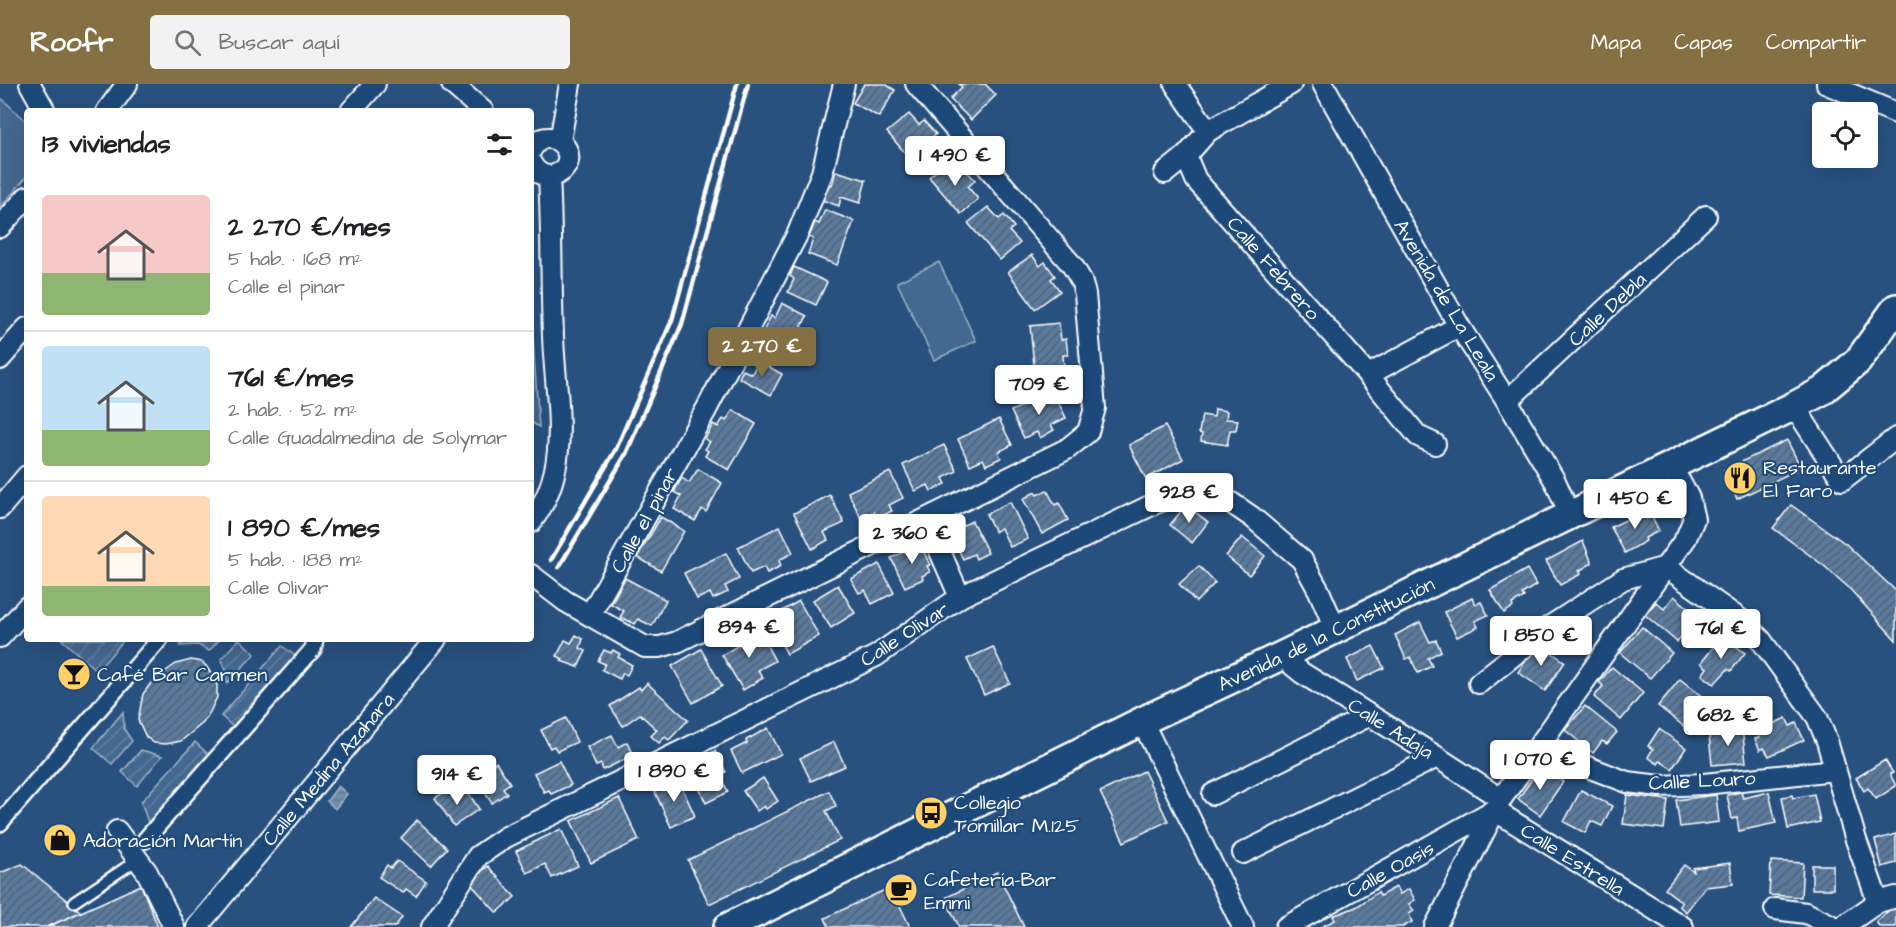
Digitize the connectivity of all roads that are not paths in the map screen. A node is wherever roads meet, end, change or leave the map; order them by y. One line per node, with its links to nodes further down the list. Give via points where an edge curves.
1 (51, 84): 13 (street)
2 (112, 84): 14 (street)
3 (127, 84): 15 (street)
4 (375, 84): 16 (street)
5 (452, 84): 17 (street)
6 (570, 84): 20 (street)
7 (844, 84): 48 (street, Calle el pinar, via 822,173 798,233 706,410)
8 (916, 84): 43 (street, via 1072,264 1081,280 1095,408 1088,432 1067,449)
9 (1175, 84): 19 (street)
10 (1291, 84): 19 (street)
11 (1323, 84): 30 (street, Avenida de La Leala)
12 (1827, 84): 18 (street)
13 (38, 98)
14 (96, 108)
15 (109, 108)
16 (354, 108)
17 (480, 108)
18 (1896, 112)
19 (1208, 131): 22 (street)
20 (560, 141): 21 (street, via 543,139); 25 (street, via 567,151 567,162 560,172)
21 (534, 152)
22 (1186, 156): 24 (street); 33 (street, Calle Febrero, via 1196,180)
23 (534, 162): 25 (street, via 539,173)
24 (1165, 173)
25 (549, 176): 42 (street, via 553,338 560,426 555,476)
26 (24, 200): 28 (street)
27 (1706, 216): 34 (street, Calle Debla)
28 (0, 227)
29 (1896, 308): 35 (main road, Avenida de la Constitución, via 1858,361 1821,391)
30 (1459, 326): 33 (street); 34 (street, Avenida de La Leala)
31 (24, 331): 32 (street)
32 (2, 353)
33 (1368, 375): 37 (street, Calle Febrero, via 1418,436)
34 (1508, 401): 41 (street, Avenida de La Leala, via 1555,481)
35 (1794, 406): 36 (street, via 1842,480); 38 (main road, Avenida de la Constitución)
36 (1896, 438)
37 (1435, 444)
38 (1671, 466): 41 (main road, Avenida de la Constitución); 44 (street, via 1689,498 1694,519)
39 (24, 480): 40 (street)
40 (0, 508)
41 (1570, 515): 49 (main road, Avenida de la Constitución)
42 (534, 518)
43 (926, 520): 46 (street); 48 (street, via 668,645 645,647)
44 (1666, 567): 55 (street, via 1623,579 1549,627); 58 (street); 60 (street, via 1741,620 1761,640 1817,717)
45 (534, 577): 48 (street)
46 (960, 597): 49 (street, Calle Olivar, via 1155,503 1203,493 1230,502 1302,560); 73 (street, Calle Olivar, via 876,656 506,837 478,856)
47 (24, 610): 50 (street)
48 (590, 615)
49 (1335, 628): 54 (main road, Avenida de la Constitución)
50 (0, 637)
51 (157, 642): 63 (street)
52 (315, 642): 65 (street, via 314,649)
53 (434, 642): 72 (street, Calle Medina Azahara)
54 (1281, 656): 56 (street, Calle Adaja); 57 (main road, Avenida de la Constitución)
55 (1479, 682)
56 (1370, 715): 59 (street, Calle Adaja); 61 (street)
57 (1142, 721): 74 (main road, Avenida de la Constitución); 75 (street)
58 (1541, 743): 60 (street, Calle Louro, via 1572,761 1627,782 1660,786); 62 (street)
59 (1437, 756): 62 (street, Calle Adaja); 66 (street)
60 (1835, 770): 68 (street, via 1856,840)
61 (1214, 794)
62 (1498, 805): 76 (street, Calle Oasis); 77 (street); 78 (street, Calle Estrella)
63 (0, 823)
64 (117, 831): 67 (street)
65 (146, 840)
66 (1243, 853)
67 (137, 860): 69 (lane); 71 (street)
68 (1887, 899): 80 (street)
69 (74, 902)
70 (1775, 909): 79 (street, via 1806,913)
71 (174, 927)
72 (197, 927)
73 (432, 927)
74 (728, 927)
75 (1244, 927)
76 (1286, 927)
77 (1435, 927)
78 (1683, 927)
79 (1836, 927)
80 (1842, 927)

